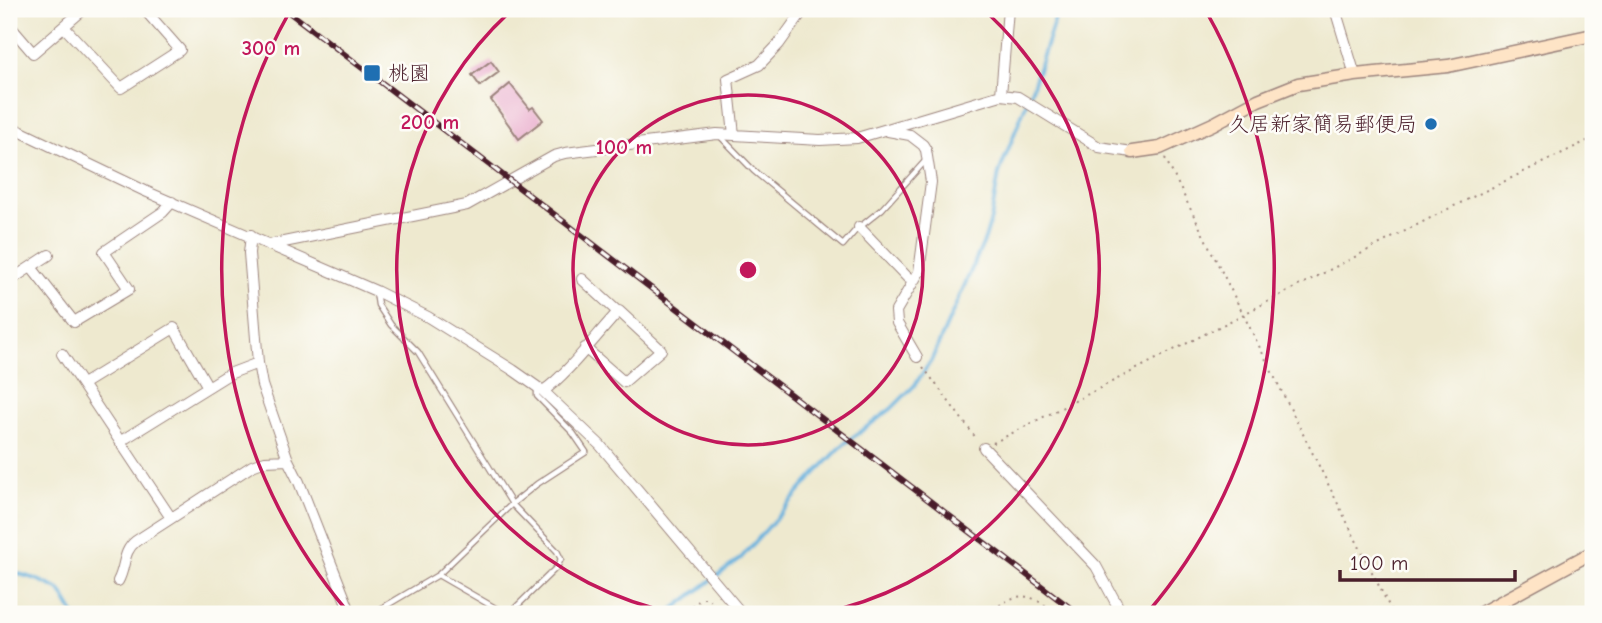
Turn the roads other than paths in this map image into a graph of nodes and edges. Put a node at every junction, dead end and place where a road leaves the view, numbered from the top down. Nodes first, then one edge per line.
1 (84, 9) edge
2 (144, 9) edge
3 (804, 9) edge
4 (1008, 9) edge
5 (1335, 9) edge
6 (72, 13) edge
7 (9, 25) edge
8 (64, 27) junction
9 (1593, 35) edge
10 (1355, 75) junction
11 (1001, 95) junction
12 (9, 126) edge
13 (887, 131) junction
14 (717, 134) junction
15 (734, 135) junction
16 (1132, 152) joint
17 (928, 158) junction
18 (172, 202) junction
19 (859, 228) junction
20 (251, 235) junction
21 (269, 245) junction
22 (49, 255) dead end
23 (31, 267) junction
24 (582, 279) dead end
25 (915, 279) junction
26 (9, 281) edge
27 (376, 291) junction
28 (618, 312) junction
29 (585, 348) junction
30 (62, 354) dead end
31 (917, 357) road end
32 (258, 363) junction
33 (83, 384) junction
34 (208, 387) junction
35 (540, 389) junction
36 (121, 441) junction
37 (984, 448) road end
38 (288, 460) junction
39 (512, 504) junction
40 (172, 518) junction
41 (1593, 552) edge
42 (438, 575) junction
43 (118, 581) dead end
44 (512, 613) edge
45 (351, 614) edge
46 (372, 614) edge
47 (742, 614) edge
48 (1122, 614) edge
49 (1479, 614) edge

1 - 6 street
2 - 8 street
3 - 15 street
4 - 11 street
5 - 10 street
6 - 8 street
7 - 8 street
9 - 10 street
10 - 16 street
11 - 13 street
11 - 16 street
12 - 18 street
13 - 15 street
13 - 17 street
14 - 15 street
14 - 19 lane
14 - 21 street
17 - 19 lane
17 - 25 street
18 - 20 street
18 - 23 street
19 - 25 street
20 - 21 street
20 - 32 street
21 - 27 street
22 - 23 street
23 - 26 street
24 - 28 street
25 - 31 street
27 - 35 street
27 - 39 lane
28 - 29 street
28 - 29 street
29 - 35 street
30 - 33 street
32 - 34 street
32 - 38 street
33 - 34 street
33 - 36 street
34 - 36 street
35 - 39 lane
35 - 47 street
36 - 40 street
37 - 48 street
38 - 40 street
38 - 45 street
39 - 42 lane
39 - 44 lane
40 - 43 street
41 - 49 street
42 - 44 lane
42 - 46 lane

